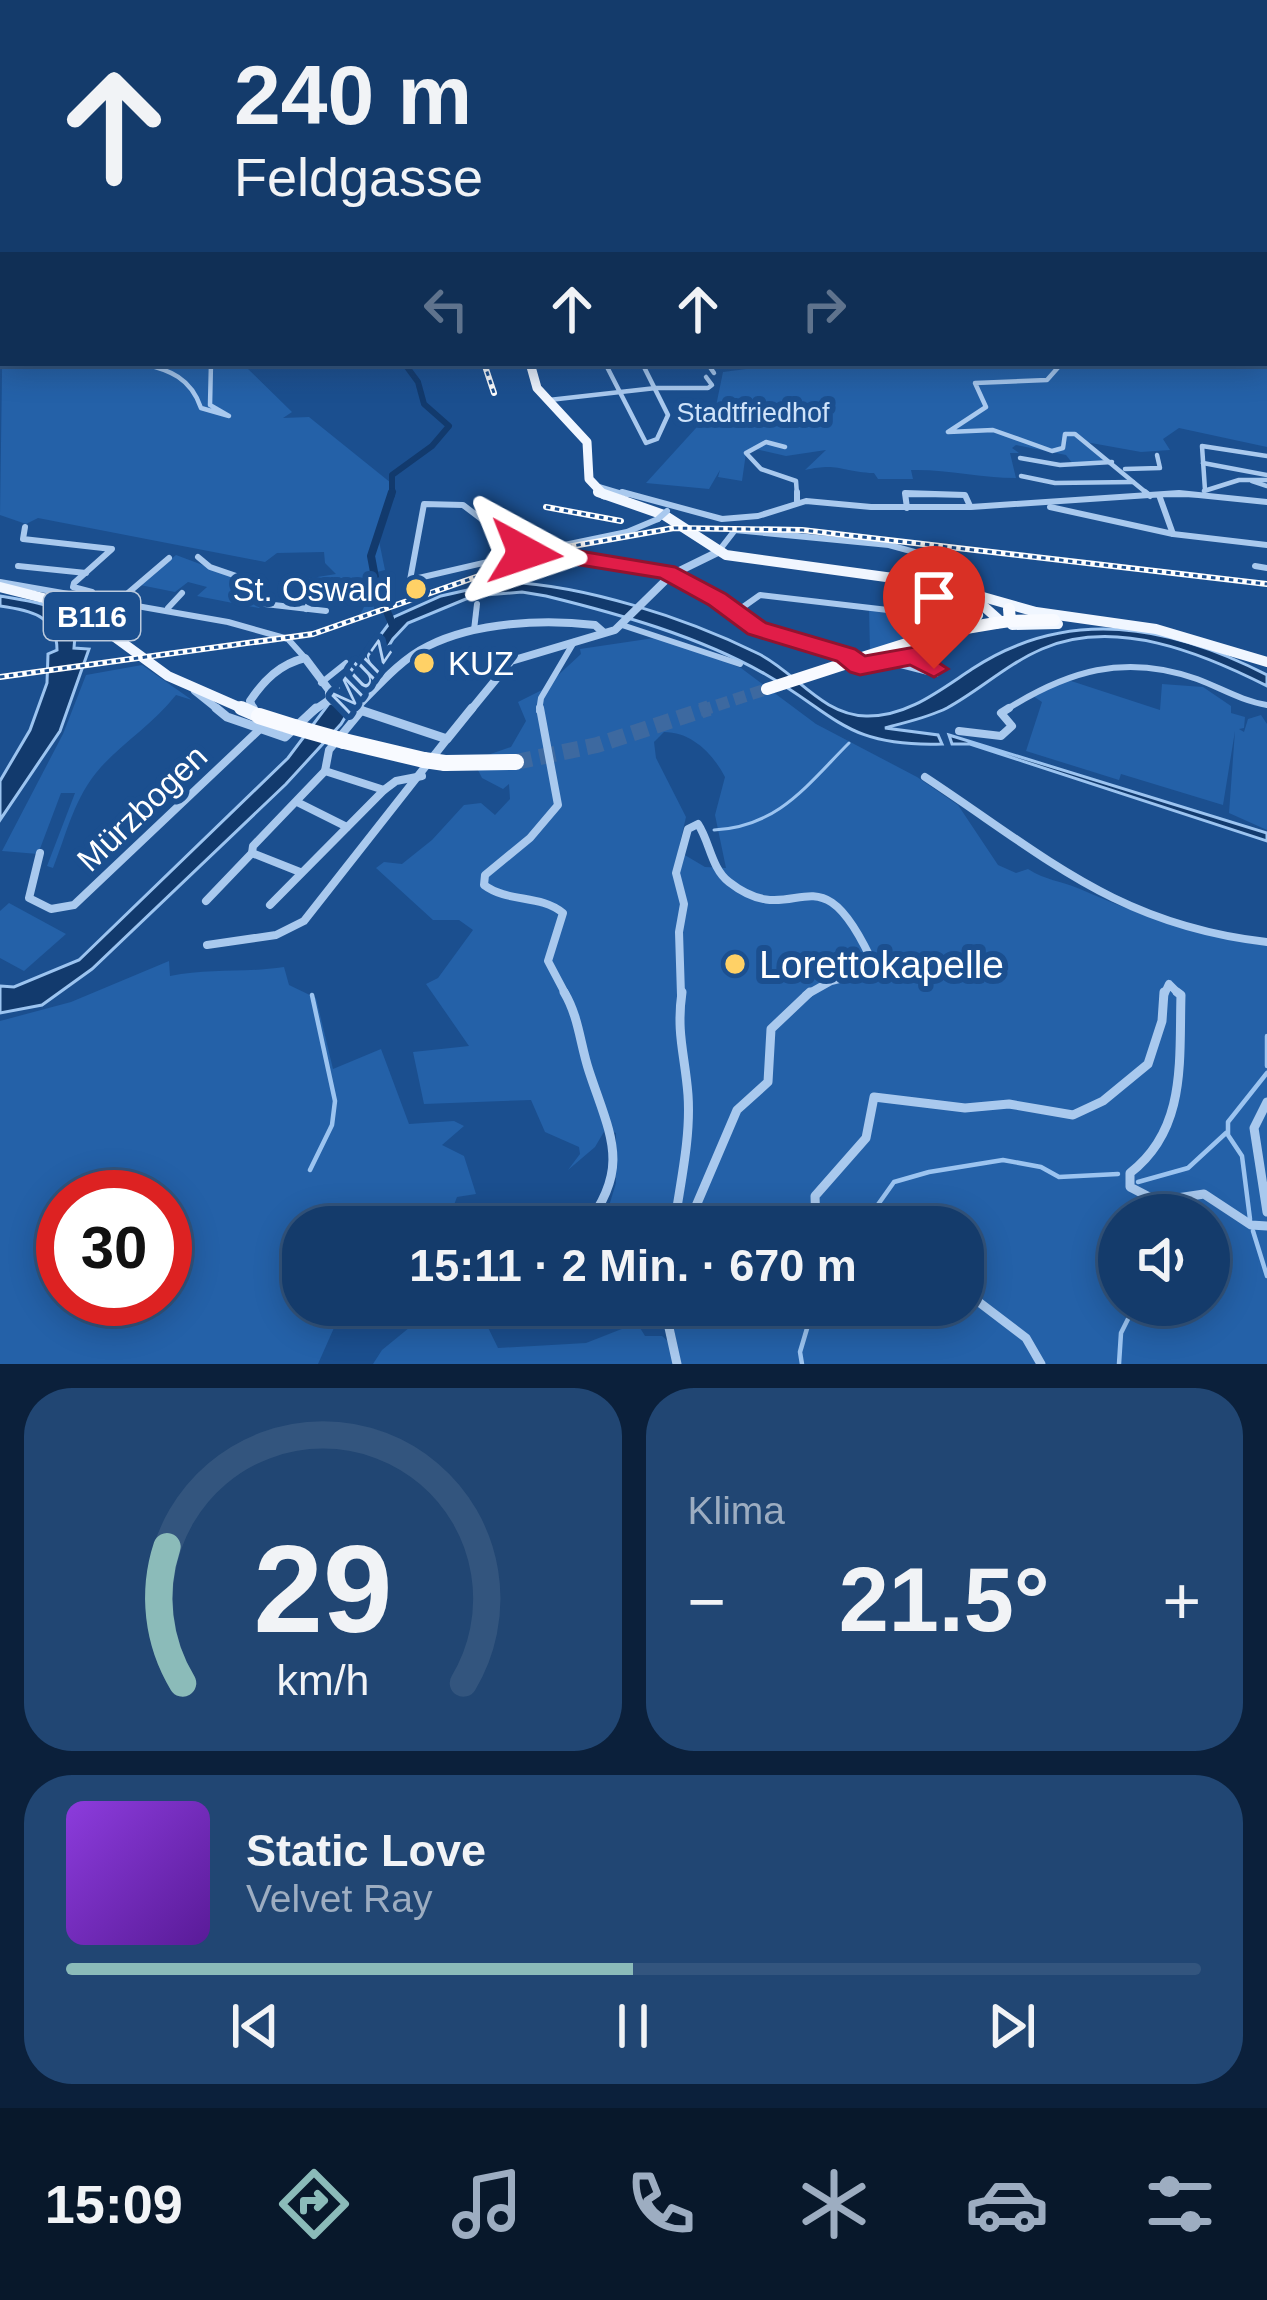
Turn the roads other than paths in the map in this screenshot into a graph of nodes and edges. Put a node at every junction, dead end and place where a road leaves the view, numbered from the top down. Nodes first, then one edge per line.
1 (154, 366) edge
2 (211, 366) edge
3 (531, 366) edge
4 (607, 366) edge
5 (644, 366) edge
6 (709, 366) edge
7 (1059, 366) edge
8 (714, 373) dead end
9 (706, 377) dead end
10 (656, 388) junction
11 (621, 391) junction
12 (548, 400) junction
13 (785, 448) dead end
14 (1157, 455) dead end
15 (1267, 456) edge
16 (1020, 458) dead end
17 (1114, 462) junction
18 (1203, 463) junction
19 (1122, 468) junction
20 (1021, 476) dead end
21 (1267, 480) edge
22 (1137, 483) junction
23 (594, 487) junction
24 (1204, 492) junction
25 (1154, 495) junction
26 (797, 501) junction
27 (1267, 502) edge
28 (1040, 505) junction
29 (971, 507) junction
30 (907, 508) junction
31 (669, 510) junction
32 (25, 526) dead end
33 (1173, 534) junction
34 (1267, 545) edge
35 (718, 552) junction
36 (525, 553) junction
37 (199, 557) dead end
38 (169, 558) dead end
39 (18, 566) dead end
40 (1255, 566) dead end
41 (1267, 568) edge
42 (86, 573) junction
43 (671, 575) junction
44 (248, 580) dead end
45 (914, 580) junction
46 (0, 584) edge
47 (958, 591) junction
48 (316, 592) dead end
49 (182, 593) dead end
50 (120, 600) junction
51 (266, 604) dead end
52 (477, 604) dead end
53 (167, 608) junction
54 (306, 609) junction
55 (326, 611) dead end
56 (736, 612) junction
57 (1005, 617) junction
58 (1054, 620) joint
59 (1088, 621) junction
60 (624, 623) junction
61 (972, 625) junction
62 (603, 633) junction
63 (473, 634) junction
64 (573, 640) junction
65 (911, 650) junction
66 (890, 652) junction
67 (305, 658) junction
68 (1267, 662) edge
69 (346, 663) dead end
70 (740, 664) dead end
71 (321, 683) junction
72 (767, 689) tunnel mouth
73 (257, 690) junction
74 (195, 691) junction
75 (213, 699) junction
76 (329, 700) junction
77 (1267, 705) edge
78 (359, 709) junction
79 (233, 712) junction
80 (260, 722) junction
81 (958, 730) dead end
82 (447, 740) junction
83 (516, 762) tunnel mouth
84 (423, 768) junction
85 (325, 771) junction
86 (926, 777) dead end
87 (384, 790) junction
88 (297, 802) junction
89 (348, 828) junction
90 (40, 853) dead end
91 (252, 853) junction
92 (300, 872) junction
93 (206, 901) dead end
94 (270, 905) dead end
95 (1267, 942) edge
96 (207, 945) dead end
97 (1267, 1102) edge
98 (602, 1206) edge
99 (676, 1206) edge
100 (697, 1206) edge
101 (815, 1206) edge
102 (1267, 1212) edge
103 (1267, 1226) edge
104 (984, 1306) edge
105 (668, 1326) edge
106 (677, 1364) edge
107 (1041, 1364) edge

1 - 2 street
3 - 12 main road
4 - 11 street
5 - 10 street
6 - 8 street
7 - 17 street
9 - 10 street
10 - 11 street
10 - 11 street
11 - 12 street
12 - 23 main road
13 - 26 street
14 - 19 street
15 - 18 street
16 - 17 street
17 - 19 street
18 - 21 street
18 - 24 street
19 - 22 street
20 - 22 street
21 - 24 street
22 - 25 street
23 - 31 street
23 - 35 main road
24 - 25 street
24 - 27 street
25 - 28 street
25 - 33 street
26 - 30 street
26 - 31 street
28 - 29 street
28 - 33 street
29 - 30 street
29 - 30 street
31 - 36 street, bridge
32 - 42 street
33 - 34 street
35 - 43 street
35 - 45 main road
35 - 47 street
36 - 36 street
36 - 43 street
37 - 44 street
38 - 50 street
39 - 42 street
40 - 41 street
42 - 50 street
43 - 56 street
43 - 60 street
45 - 47 main road
45 - 56 street
46 - 50 street
46 - 74 main road, B116
47 - 57 main road
47 - 61 highway
48 - 54 street
49 - 53 street
50 - 53 street
51 - 54 street
52 - 63 street
53 - 67 street
54 - 55 street
56 - 66 street
57 - 58 highway
57 - 59 main road
57 - 59 main road
57 - 61 highway
58 - 59 main road
59 - 68 main road
60 - 62 street
60 - 70 street
61 - 65 highway
62 - 63 street
62 - 64 street
63 - 78 street
64 - 82 street
64 - 98 street
65 - 66 highway
65 - 66 street
66 - 72 highway
67 - 71 street
67 - 73 street
69 - 71 street
71 - 76 street
73 - 75 street
73 - 80 street
74 - 75 main road, B116
74 - 79 street
75 - 79 main road, B116
76 - 78 street
76 - 80 street
77 - 81 street
78 - 82 street
78 - 85 street
79 - 80 main road, B116
80 - 84 highway, B116, bridge
80 - 90 street, Mürzbogen
82 - 84 street
83 - 84 highway, B116, bridge
84 - 87 street
84 - 96 street
85 - 87 street
85 - 88 street
86 - 95 street
87 - 89 street
88 - 89 street
88 - 91 street
89 - 92 street
91 - 92 street
91 - 93 street
92 - 94 street
97 - 102 street
99 - 100 street
101 - 103 street
104 - 107 street
105 - 106 street

